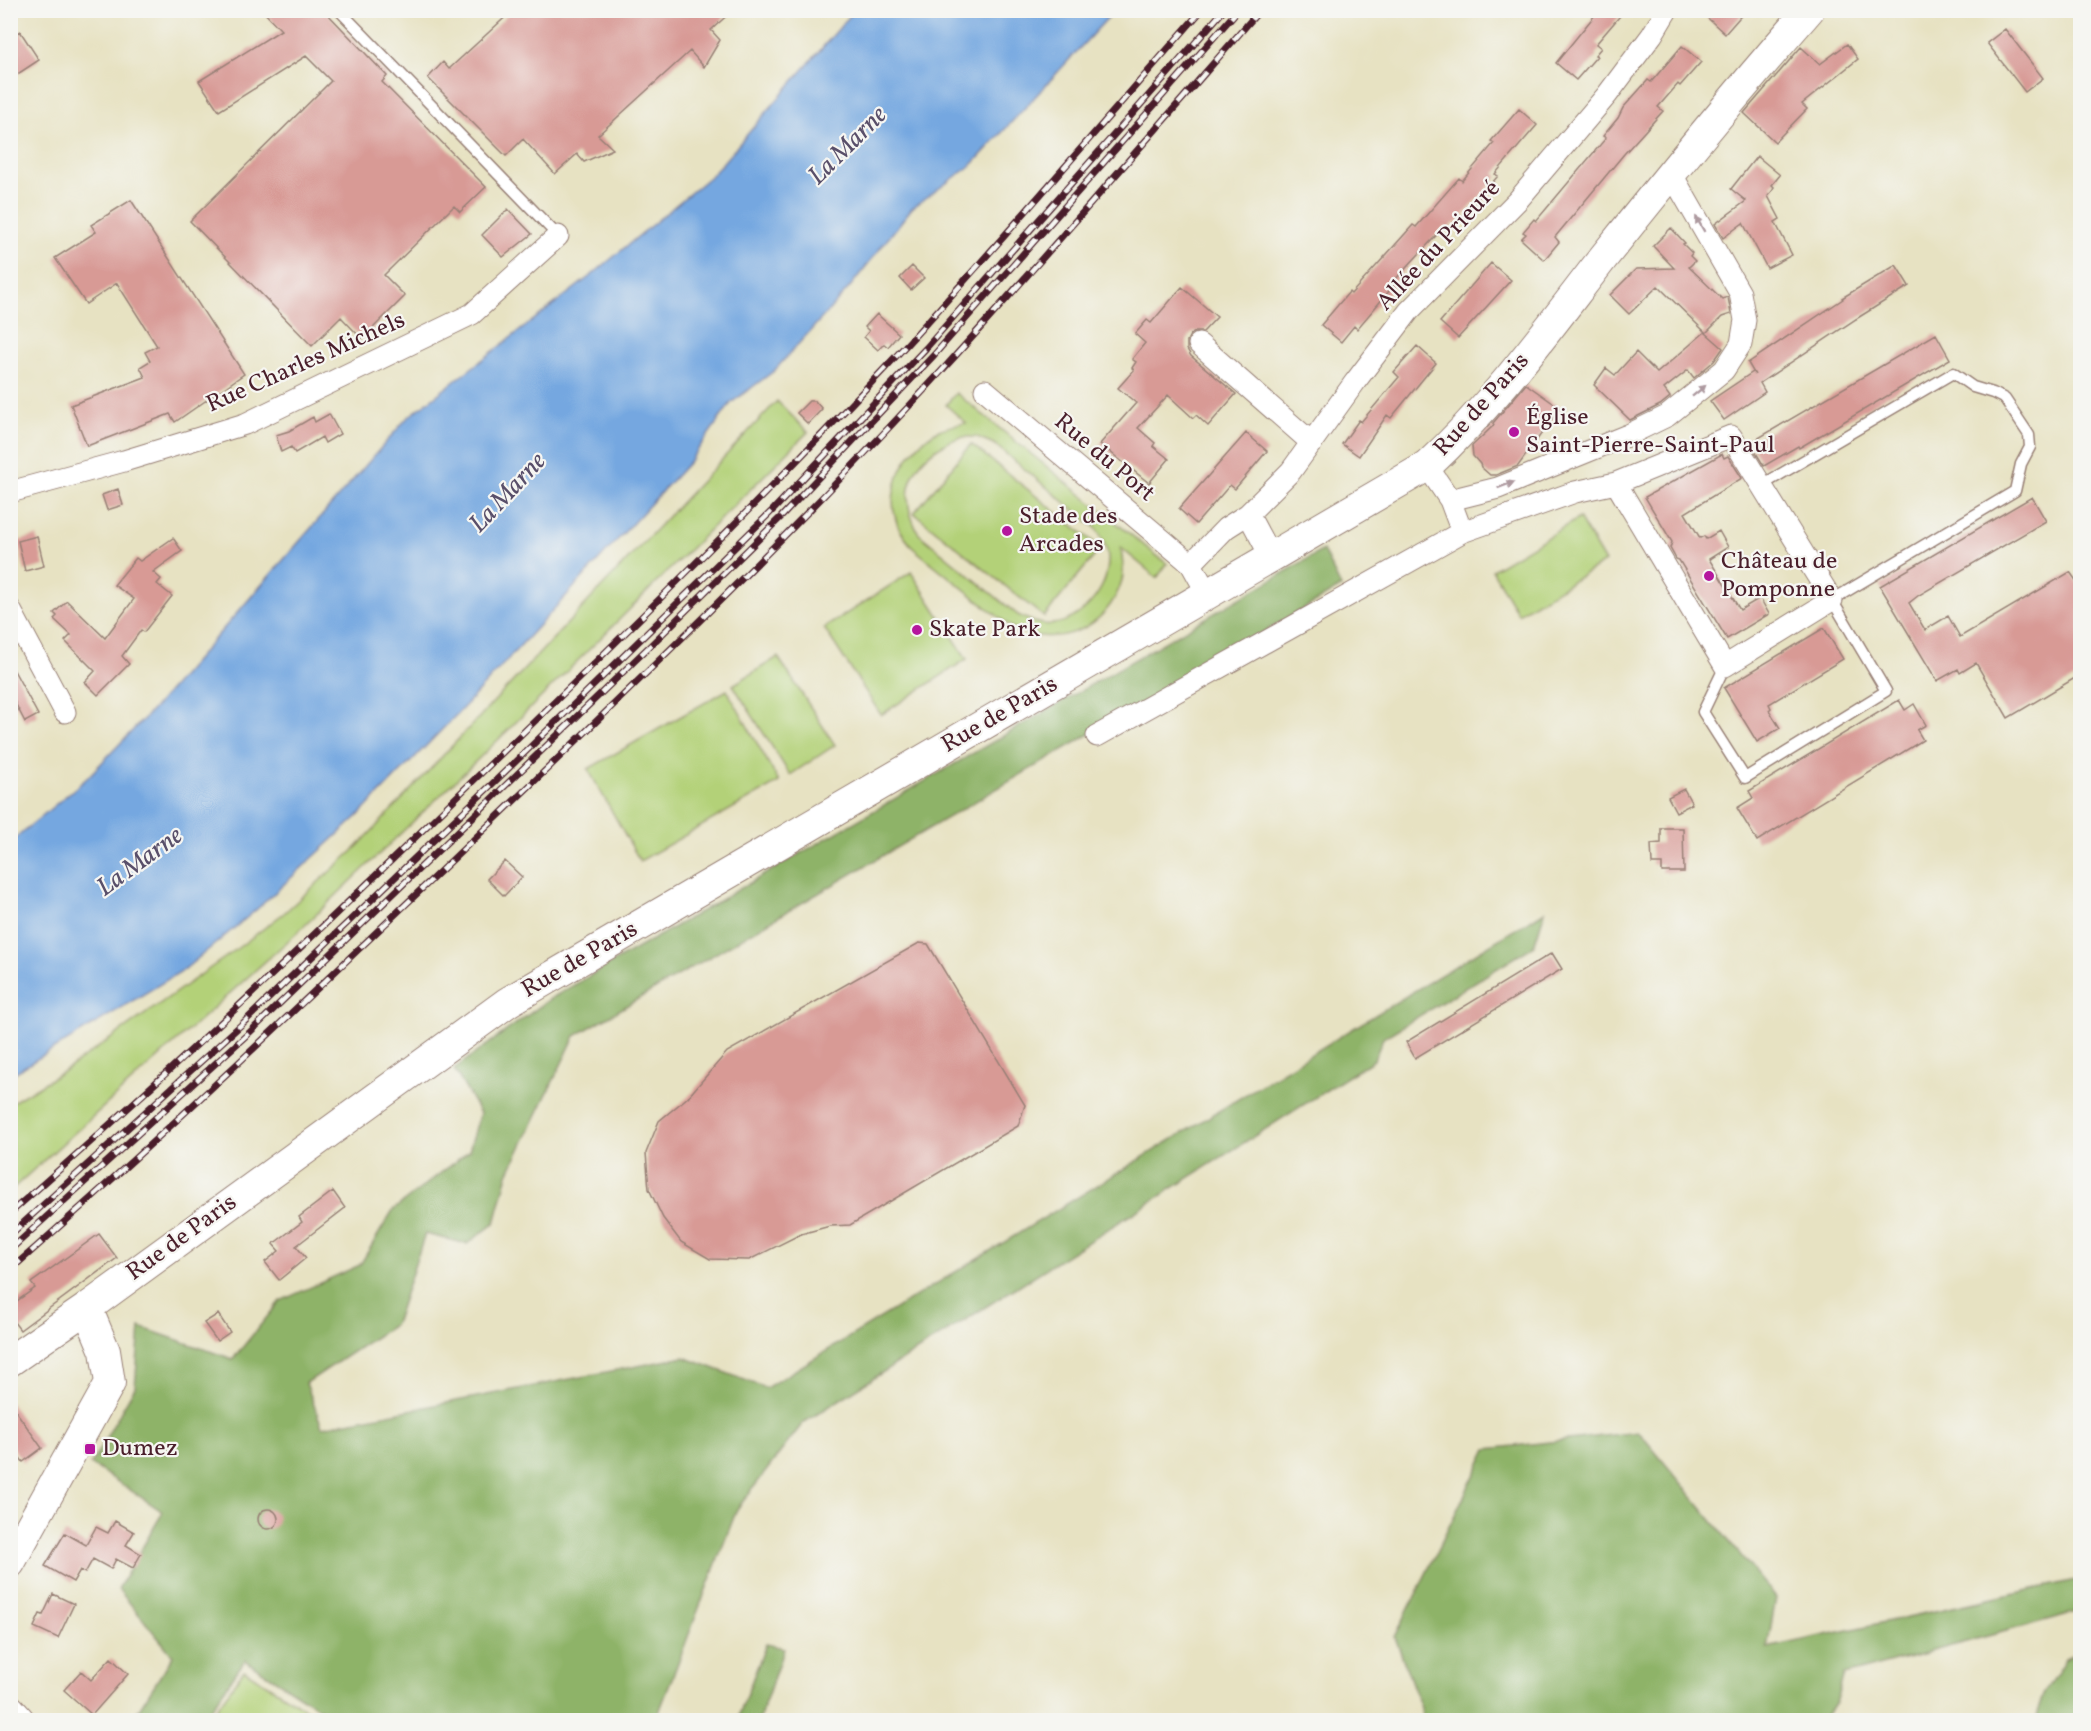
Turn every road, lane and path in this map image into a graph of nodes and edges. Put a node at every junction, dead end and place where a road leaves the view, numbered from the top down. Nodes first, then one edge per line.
1 (339, 10) edge
2 (1667, 10) edge
3 (1809, 10) edge
4 (1671, 173) junction
5 (558, 236) joint
6 (1199, 344) dead end
7 (985, 390) dead end
8 (1312, 443) junction
9 (1427, 466) junction
10 (1616, 483) junction
11 (1762, 485) junction
12 (10, 492) edge
13 (1450, 500) junction
14 (1248, 514) junction
15 (1462, 532) junction
16 (1271, 557) junction
17 (1191, 564) junction
18 (1207, 593) junction
19 (1832, 600) junction
20 (10, 609) edge
21 (1725, 666) junction
22 (65, 712) dead end
23 (1097, 736) dead end
24 (87, 1308) junction
25 (10, 1361) edge
26 (10, 1563) edge
27 (10, 1710) edge
28 (19, 1720) edge

1 - 5 lane
2 - 8 street, Allée du Prieuré
3 - 4 main road, Rue de Paris
4 - 9 main road, Rue de Paris
13 -> 4 street
5 - 12 street, Rue Charles Michels
6 - 8 street
7 - 17 street, Rue du Port
8 - 14 street, Allée du Prieuré
9 - 13 street
9 - 16 main road, Rue de Paris
10 - 11 street
10 - 15 street
10 - 21 street
11 - 19 street
11 - 19 lane
13 - 15 street
14 - 16 street
14 - 17 street, Allée du Prieuré
15 - 23 street
16 - 18 main road, Rue de Paris
17 - 18 street
18 - 24 main road, Rue de Paris
19 - 21 street
19 - 21 lane
20 - 22 street
24 - 25 main road, Rue de Paris
24 - 26 main road
27 - 28 main road

